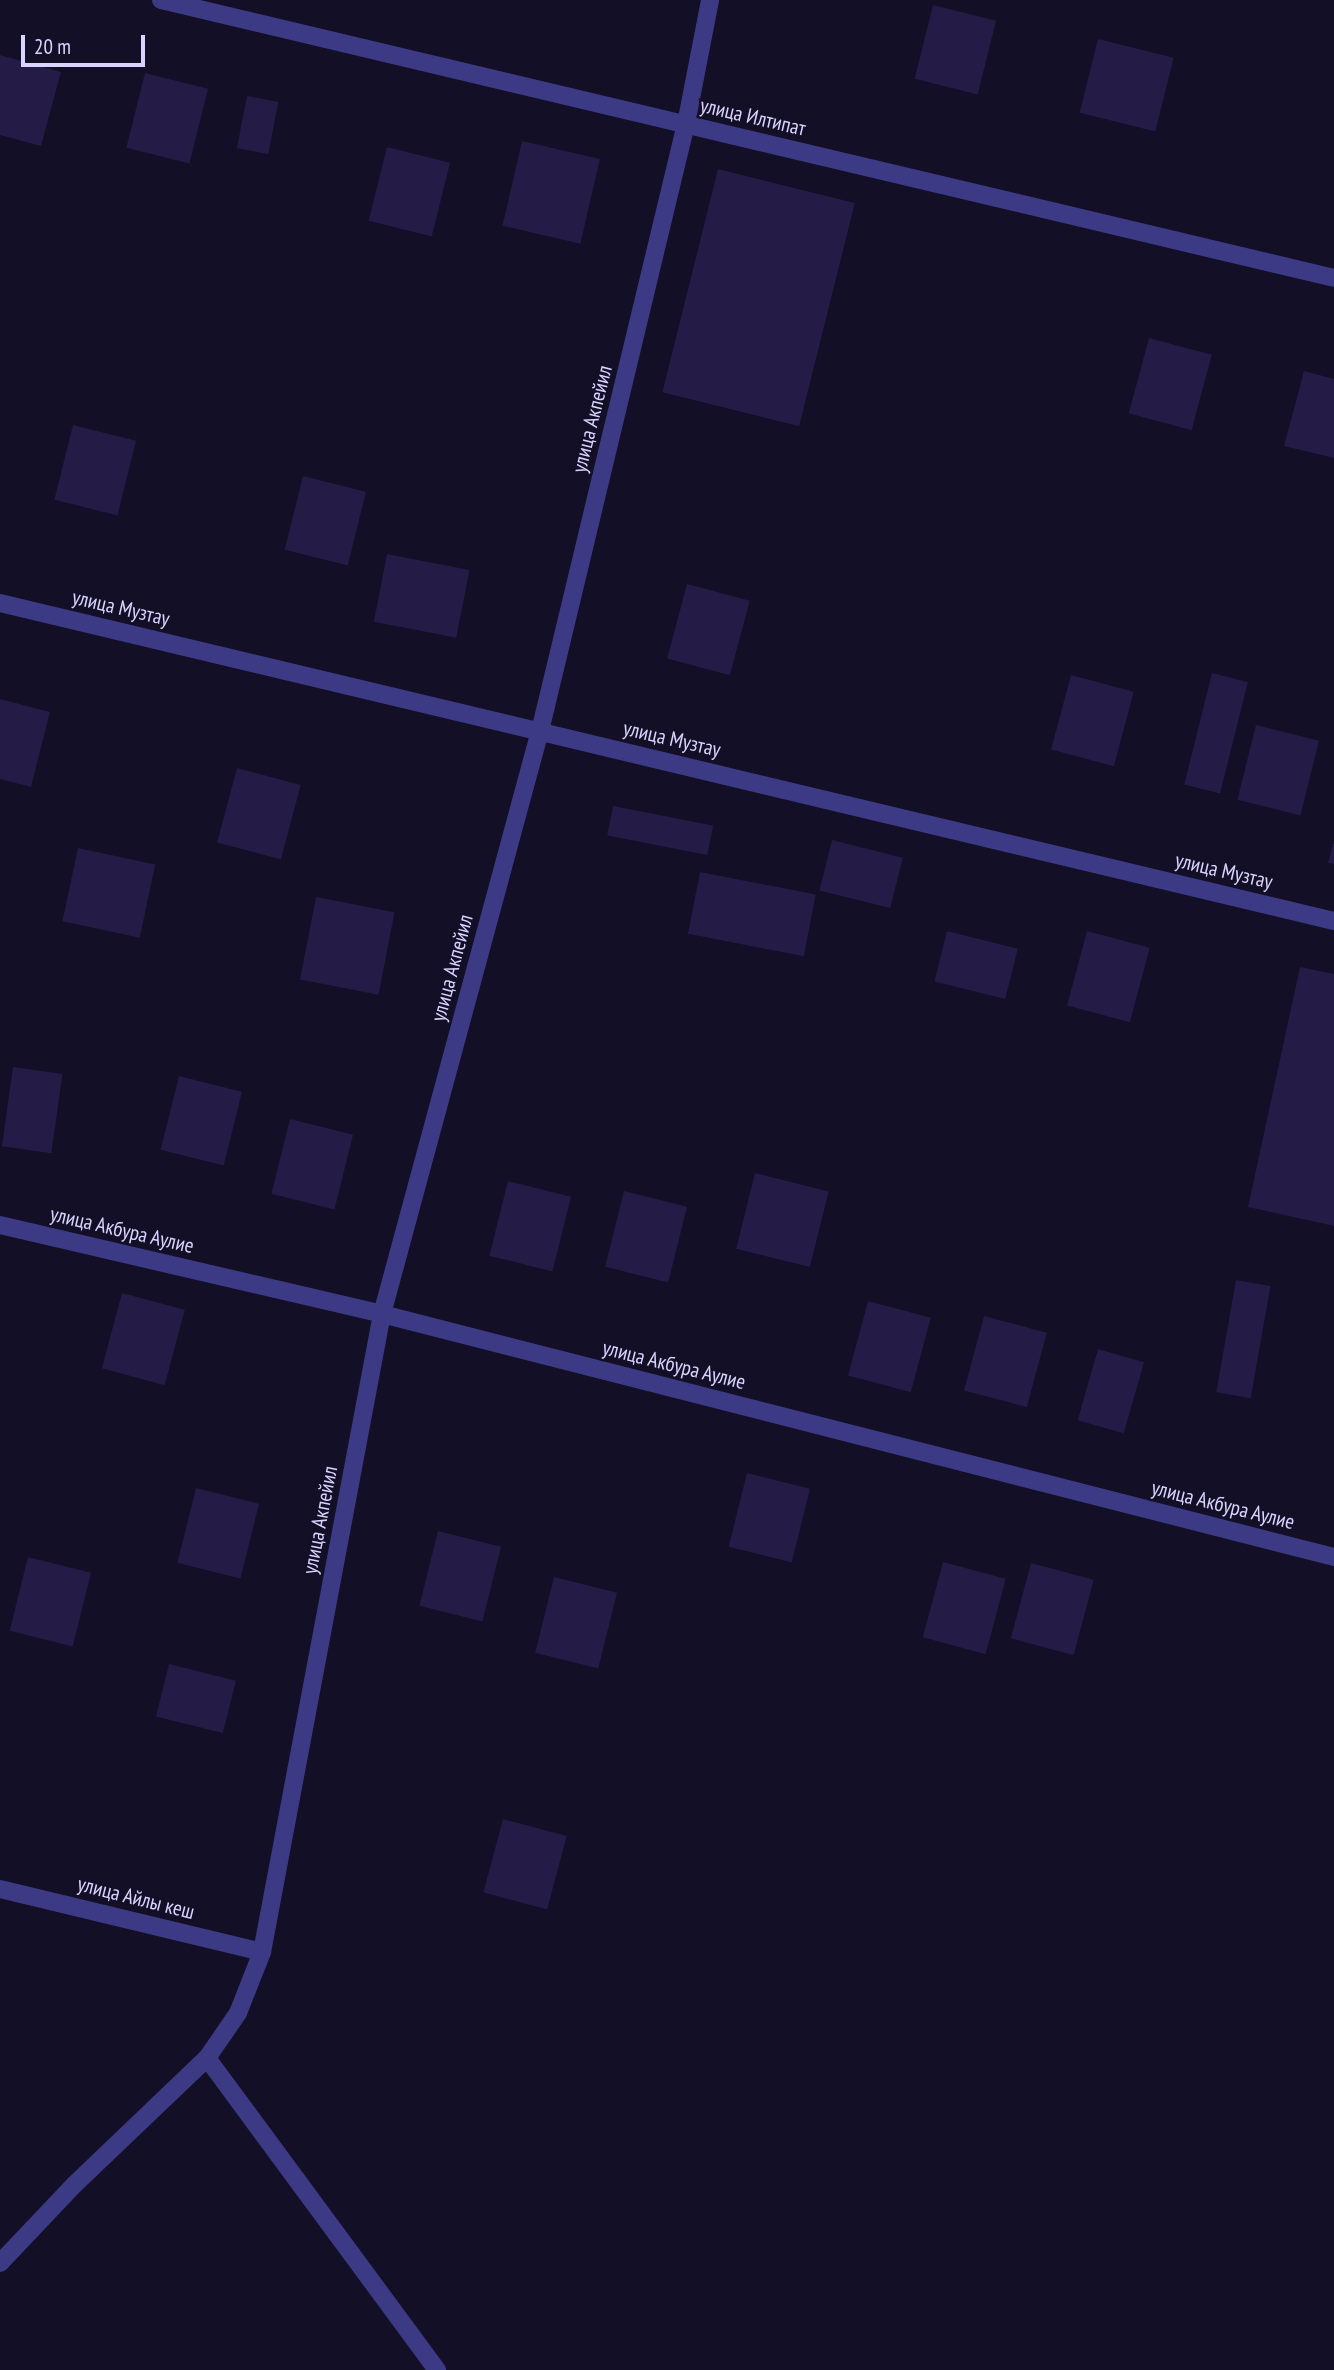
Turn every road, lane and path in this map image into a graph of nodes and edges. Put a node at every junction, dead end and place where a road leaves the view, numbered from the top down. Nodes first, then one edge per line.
1 (161, 0) edge
2 (710, 0) edge
3 (686, 124) junction
4 (1334, 278) edge
5 (0, 603) edge
6 (540, 731) junction
7 (1334, 921) edge
8 (0, 1225) edge
9 (382, 1314) junction
10 (1334, 1557) edge
11 (0, 1889) edge
12 (262, 1952) junction
13 (207, 2058) junction
14 (0, 2263) edge
15 (437, 2370) edge

1 - 3 street, улица Илтипат
2 - 3 street, улица Акпейил
3 - 4 street, улица Илтипат
3 - 6 street, улица Акпейил
5 - 6 street, улица Музтау
6 - 7 street, улица Музтау
6 - 9 street, улица Акпейил
8 - 9 street, улица Акбура Аулие
9 - 10 street, улица Акбура Аулие
9 - 12 street, улица Акпейил
11 - 12 street, улица Айлы кеш
12 - 13 street, улица Акпейил
13 - 14 street, улица Акпейил
13 - 15 street

